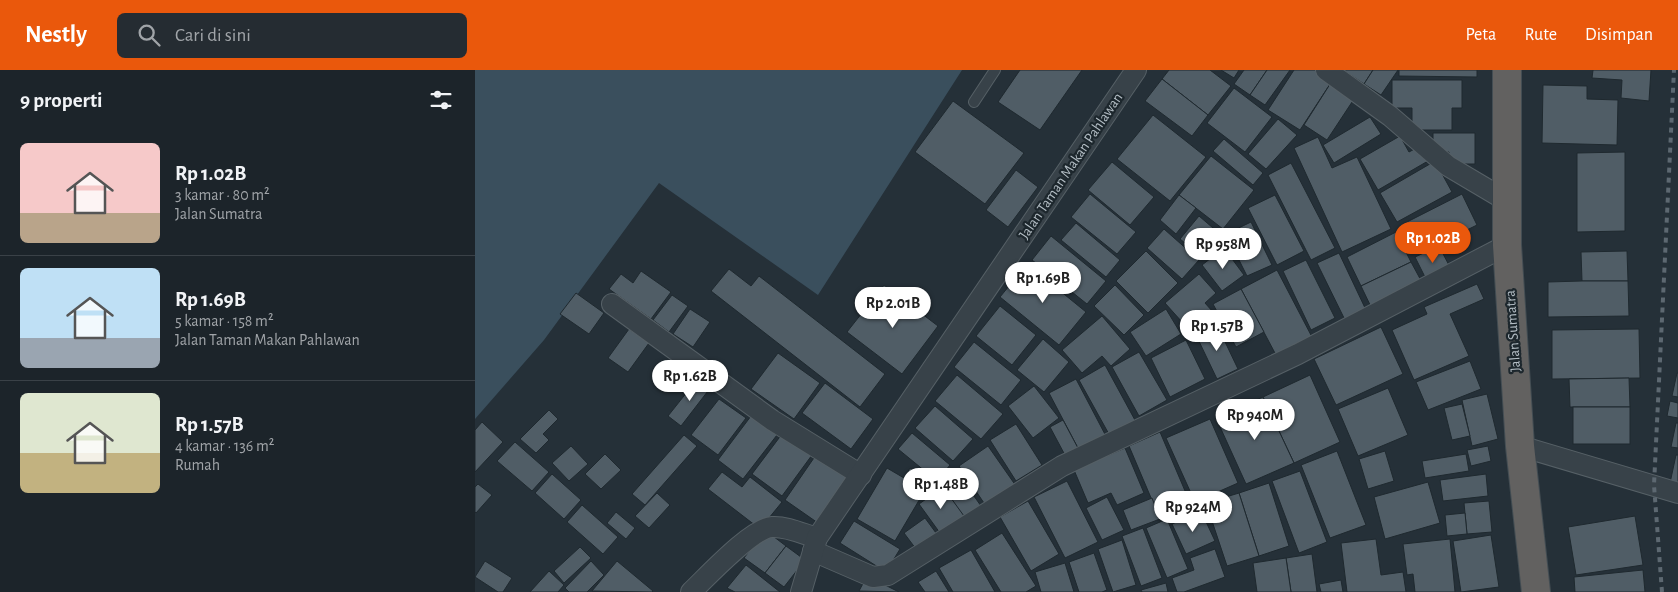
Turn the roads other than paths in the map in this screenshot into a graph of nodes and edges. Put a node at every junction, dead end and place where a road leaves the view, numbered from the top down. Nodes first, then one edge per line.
1 (995, 70) edge
2 (1136, 70) edge
3 (1326, 70) edge
4 (1507, 70) edge
5 (974, 102) dead end
6 (1507, 201) junction
7 (1507, 245) junction
8 (612, 304) dead end
9 (1520, 446) junction
10 (861, 475) junction
11 (1678, 493) edge
12 (815, 545) junction
13 (1531, 591) edge
14 (691, 592) edge
15 (801, 592) edge

1 - 5 lane
2 - 10 street, Jalan Taman Makan Pahlawan
3 - 6 street
4 - 6 highway, Jalan Sumatra
6 - 7 highway, Jalan Sumatra
7 - 9 highway, Jalan Sumatra
7 - 12 street
8 - 10 street
9 - 11 street
9 - 13 highway, Jalan Sumatra
10 - 12 street, Jalan Taman Makan Pahlawan
12 - 14 street
12 - 15 street, Jalan Taman Makan Pahlawan

